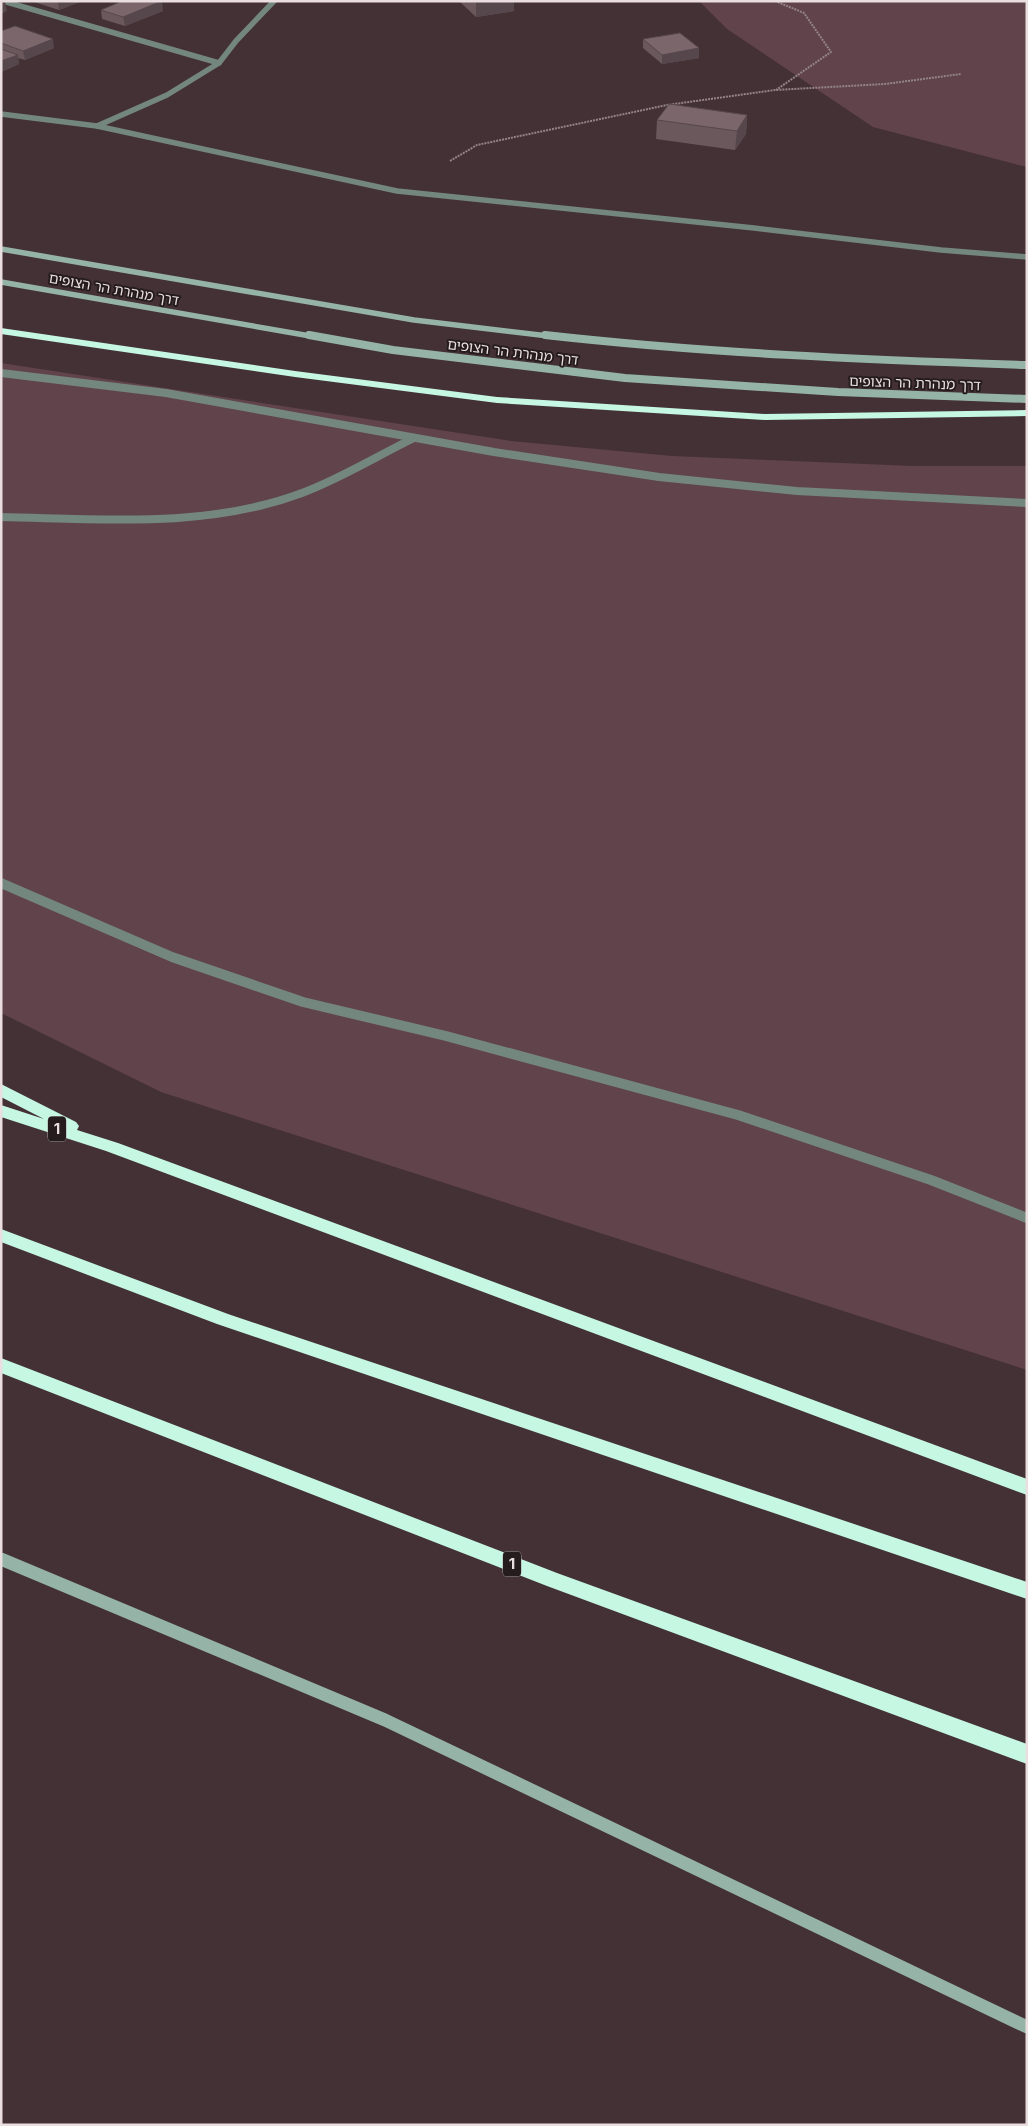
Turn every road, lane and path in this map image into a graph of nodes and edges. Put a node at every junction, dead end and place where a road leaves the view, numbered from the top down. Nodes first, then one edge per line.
1 (2, 1) edge
2 (274, 1) edge
3 (775, 1) edge
4 (219, 63) junction
5 (961, 74) dead end
6 (775, 90) junction
7 (1, 114) edge
8 (97, 126) junction
9 (397, 191) junction
10 (1, 249) edge
11 (1027, 257) edge
12 (1, 282) edge
13 (1, 331) edge
14 (1027, 366) edge
15 (1, 373) edge
16 (1027, 399) edge
17 (1027, 413) edge
18 (414, 438) junction
19 (1027, 503) edge
20 (1, 517) edge
21 (1, 884) edge
22 (1, 1090) edge
23 (1, 1111) edge
24 (112, 1147) junction
25 (1027, 1218) edge
26 (1, 1235) edge
27 (1, 1365) edge
28 (1027, 1487) edge
29 (1, 1559) edge
30 (1027, 1591) edge
31 (1027, 1754) edge
32 (1027, 2027) edge

1 - 4 street
2 - 4 street
3 - 6 path
4 - 8 street
5 - 6 path
6 - 9 path
7 - 8 street
8 - 9 street
9 - 11 street
10 - 14 main road, דרך מנהרת הר הצופים
12 - 16 main road, דרך מנהרת הר הצופים
13 - 17 highway
15 - 18 street
18 - 19 street
18 - 20 street
21 - 25 street
22 - 24 highway
23 - 24 highway, 1
24 - 28 highway, 1
26 - 30 highway
27 - 31 highway, 1
29 - 32 main road

